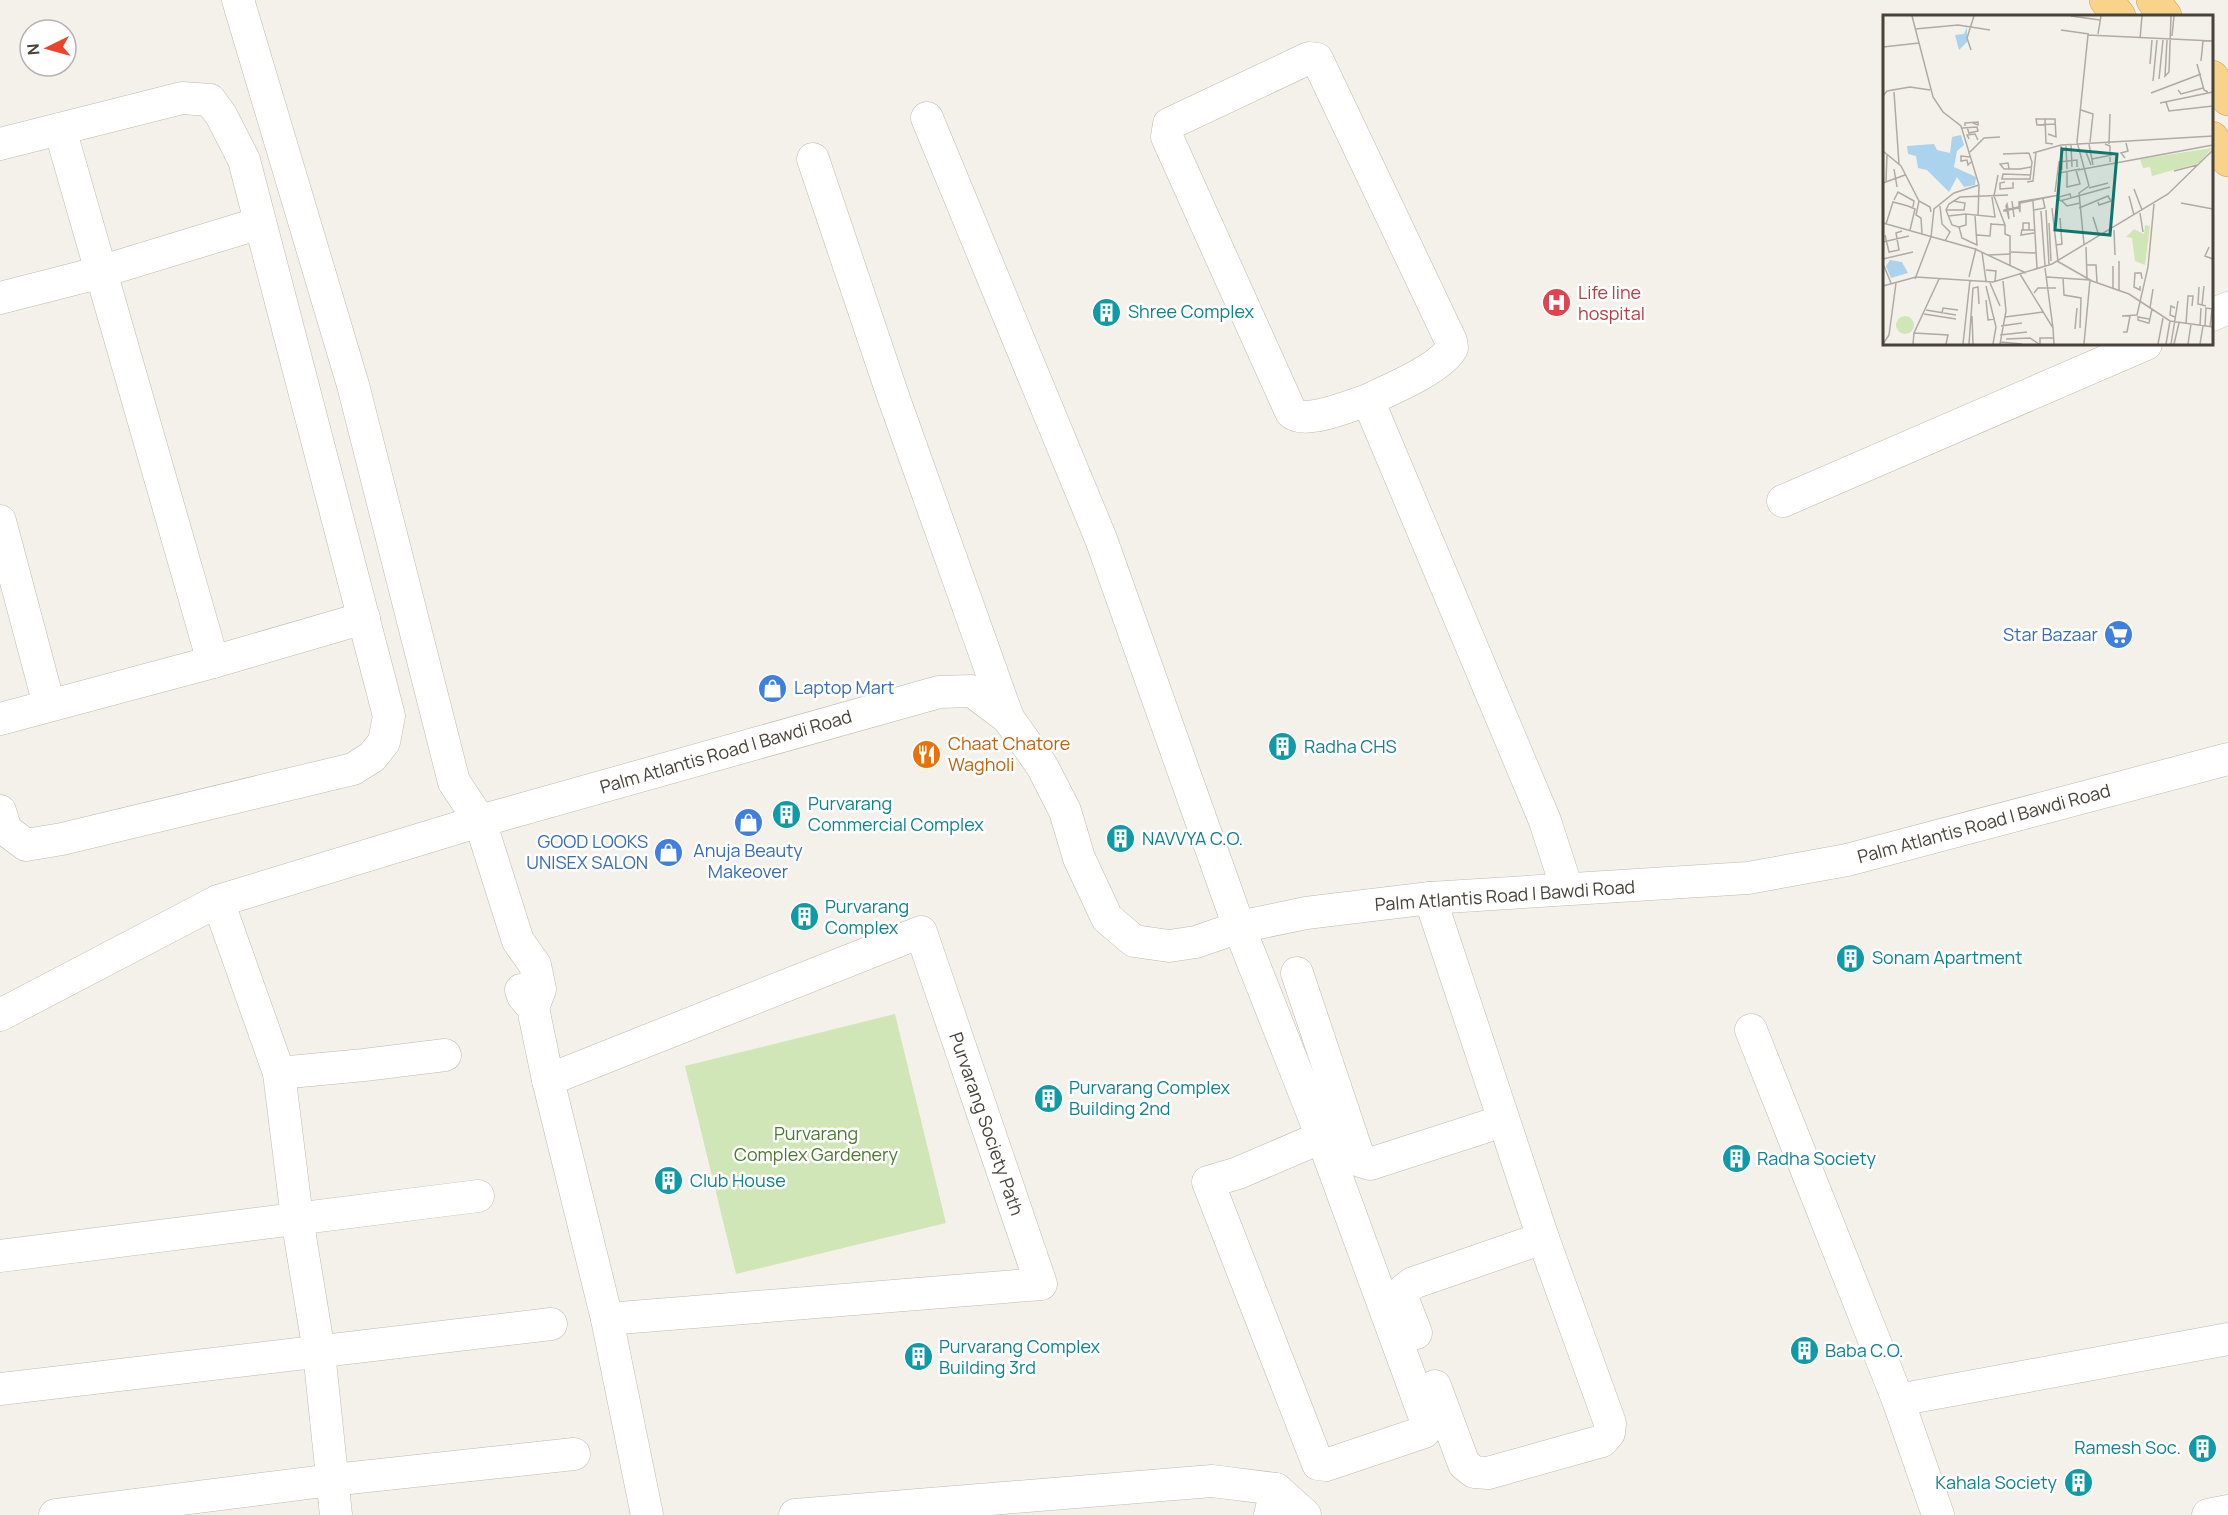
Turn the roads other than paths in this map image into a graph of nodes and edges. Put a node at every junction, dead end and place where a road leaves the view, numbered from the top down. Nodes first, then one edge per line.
1 (238, 0) edge
2 (2106, 0) edge
3 (2153, 0) edge
4 (2118, 15) edge
5 (2165, 15) edge
6 (2213, 80) edge
7 (2228, 99) edge
8 (927, 118) dead end
9 (60, 129) junction
10 (2213, 141) edge
11 (0, 144) edge
12 (813, 159) dead end
13 (2228, 160) edge
14 (260, 223) junction
15 (101, 272) junction
16 (0, 298) edge
17 (2228, 308) edge
18 (2213, 314) edge
19 (2144, 345) edge
20 (1368, 400) junction
21 (1783, 501) dead end
22 (0, 521) edge
23 (364, 618) junction
24 (213, 662) junction
25 (49, 705) junction
26 (0, 718) edge
27 (1008, 718) junction
28 (2228, 759) edge
29 (0, 811) edge
30 (480, 821) junction
31 (1567, 890) junction
32 (1430, 898) junction
33 (218, 901) junction
34 (1239, 927) junction
35 (1297, 973) dead end
36 (0, 1015) edge
37 (1751, 1030) dead end
38 (445, 1055) dead end
39 (279, 1072) junction
40 (548, 1080) junction
41 (1503, 1121) junction
42 (1322, 1137) junction
43 (478, 1196) dead end
44 (297, 1218) junction
45 (1543, 1238) junction
46 (0, 1256) edge
47 (607, 1319) junction
48 (551, 1324) dead end
49 (2228, 1339) edge
50 (319, 1352) junction
51 (0, 1389) edge
52 (1898, 1400) junction
53 (574, 1454) dead end
54 (332, 1480) junction
55 (1273, 1502) edge
56 (2228, 1511) edge
57 (55, 1515) edge
58 (336, 1515) edge
59 (647, 1515) edge
60 (795, 1515) edge
61 (1305, 1515) edge
62 (1938, 1515) edge
63 (2208, 1515) edge

1 - 30 street
2 - 4 highway
3 - 5 highway
6 - 7 highway
8 - 34 street
9 - 11 street
9 - 14 street
9 - 15 street
10 - 13 highway
12 - 27 street
14 - 15 street
14 - 23 street
15 - 16 street
15 - 24 street
17 - 18 street
19 - 21 street
20 - 20 street
20 - 31 street
22 - 25 street
23 - 24 street
23 - 29 street
24 - 25 street
25 - 26 street
27 - 30 street, Palm Atlantis Road | Bawdi Road
27 - 34 street, Palm Atlantis Road | Bawdi Road
28 - 31 street, Palm Atlantis Road | Bawdi Road
30 - 33 street, Palm Atlantis Road | Bawdi Road
30 - 40 street
31 - 32 street, Palm Atlantis Road | Bawdi Road
32 - 34 street, Palm Atlantis Road | Bawdi Road
32 - 41 street
33 - 36 street, Palm Atlantis Road | Bawdi Road
33 - 39 street
34 - 42 street
35 - 41 street
37 - 52 street
38 - 39 street
39 - 44 street
40 - 47 street
40 - 47 street, Purvarang Society Path
41 - 45 street
42 - 42 street
43 - 44 street
44 - 46 street
44 - 50 street
45 - 45 street
47 - 59 street
48 - 50 street
49 - 52 street
50 - 51 street
50 - 54 street
52 - 62 street
53 - 54 street
54 - 57 street
54 - 58 street
55 - 60 street
55 - 61 street
56 - 63 street

